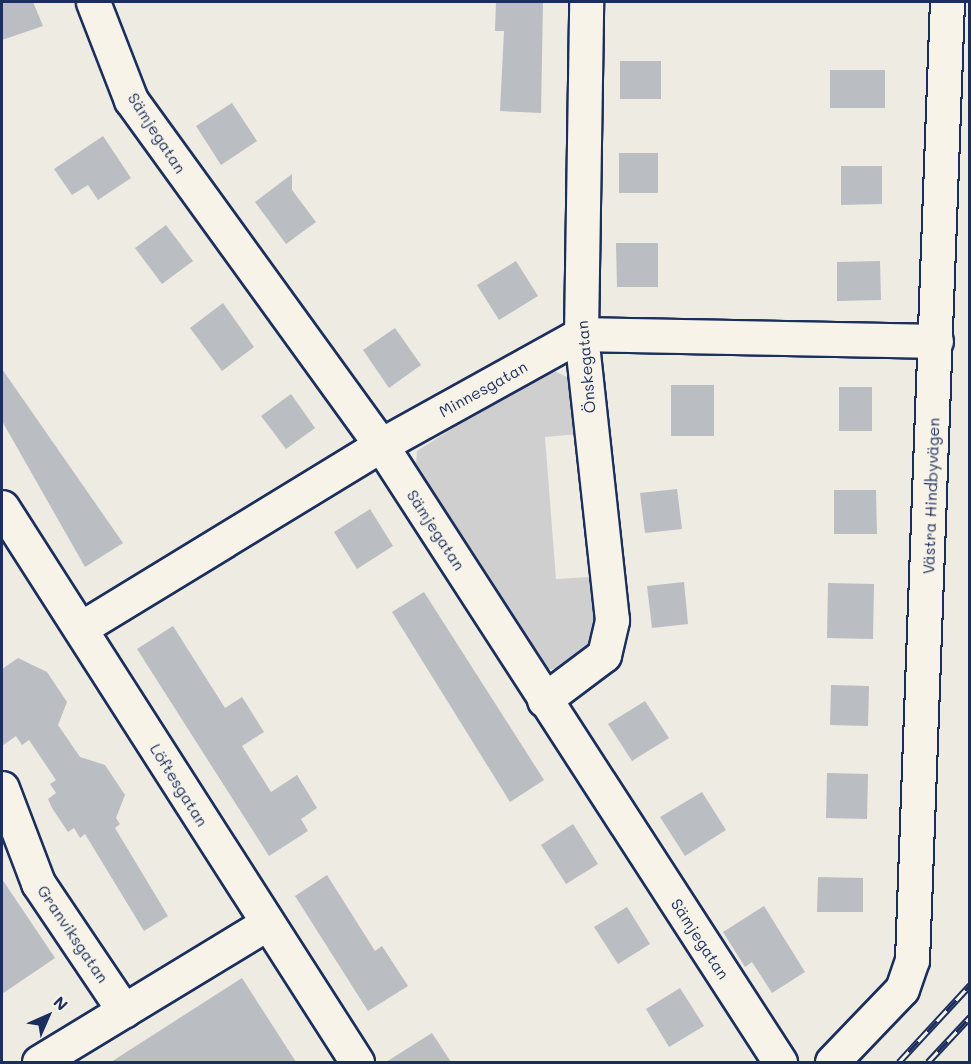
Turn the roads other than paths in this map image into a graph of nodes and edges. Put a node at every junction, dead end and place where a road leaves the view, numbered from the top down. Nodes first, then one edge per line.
1 (93, 2) edge
2 (586, 2) edge
3 (947, 2) edge
4 (581, 334) junction
5 (936, 341) junction
6 (381, 445) junction
7 (2, 507) edge
8 (81, 628) junction
9 (544, 700) junction
10 (2, 788) edge
11 (266, 924) junction
12 (124, 1011) junction
13 (39, 1062) edge
14 (357, 1062) edge
15 (780, 1062) edge
16 (832, 1062) edge

1 - 6 street, Sämjegatan
2 - 4 street, Önskegatan
3 - 5 street, Västra Hindbyvägen
4 - 5 street
4 - 6 street, Minnesgatan
4 - 9 street, Önskegatan
5 - 16 street, Västra Hindbyvägen
6 - 8 street, Minnesgatan
6 - 9 street, Sämjegatan
7 - 8 street, Löftesgatan
8 - 11 street, Löftesgatan
9 - 15 street, Sämjegatan
10 - 12 street, Granviksgatan
11 - 12 street
11 - 14 street, Löftesgatan
12 - 13 street

